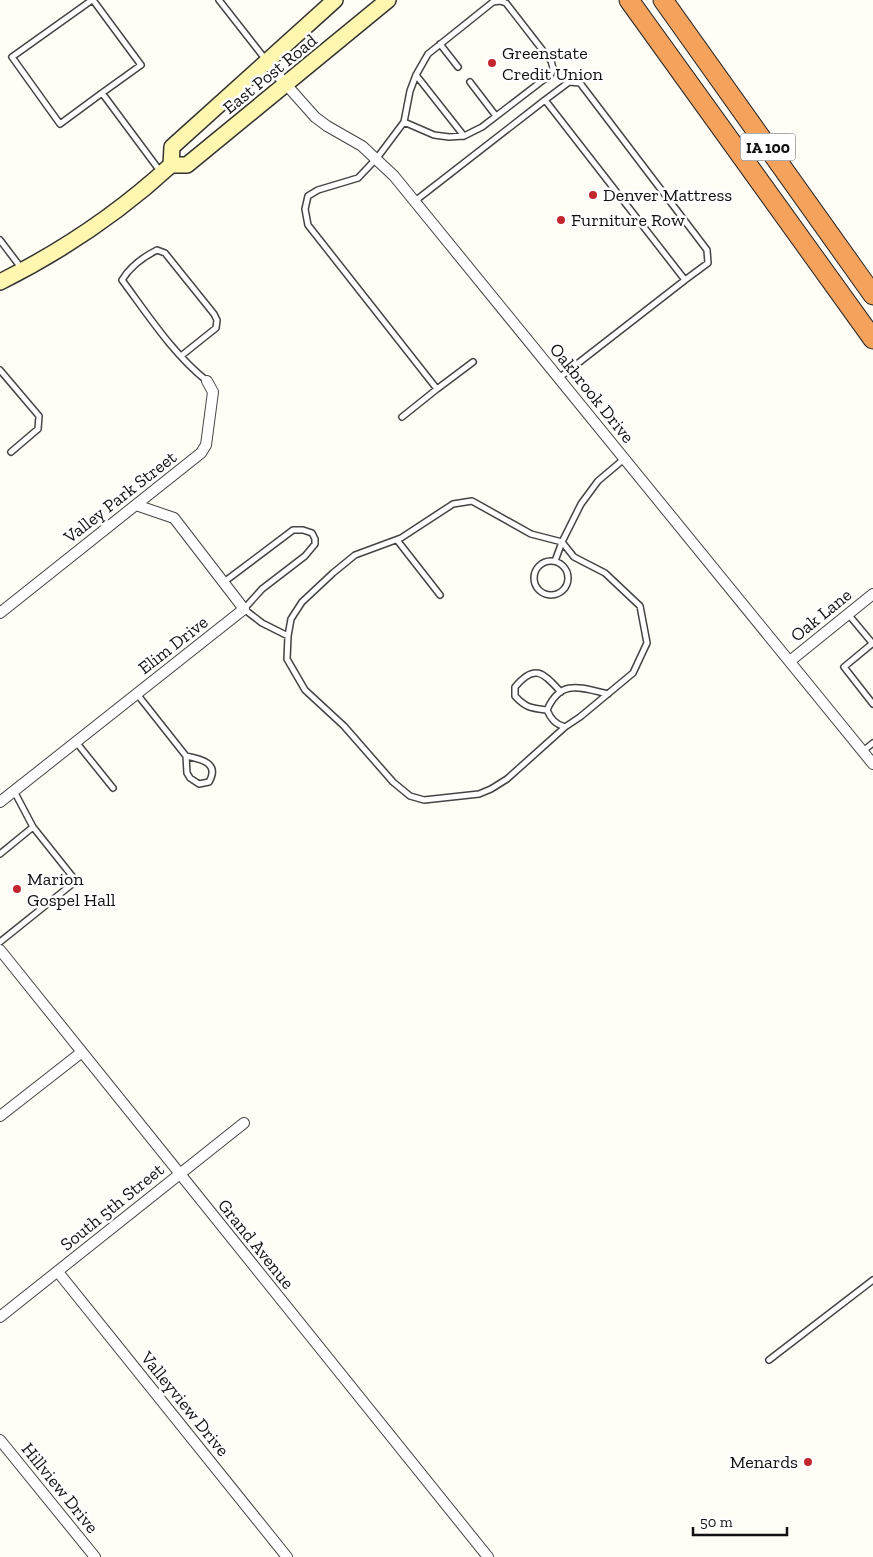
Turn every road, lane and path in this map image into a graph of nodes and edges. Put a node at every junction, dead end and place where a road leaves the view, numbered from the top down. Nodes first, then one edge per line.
1 (93, 0) edge
2 (218, 0) edge
3 (335, 0) edge
4 (388, 0) edge
5 (629, 0) edge
6 (663, 0) edge
7 (440, 44) junction
8 (268, 63) junction
9 (458, 67) dead end
10 (416, 75) junction
11 (470, 82) dead end
12 (286, 85) junction
13 (102, 94) junction
14 (545, 100) junction
15 (496, 116) junction
16 (404, 122) junction
17 (464, 136) junction
18 (377, 158) junction
19 (166, 169) junction
20 (414, 202) junction
21 (0, 240) edge
22 (23, 269) junction
23 (685, 280) junction
24 (0, 282) edge
25 (873, 295) edge
26 (873, 339) edge
27 (180, 356) junction
28 (473, 362) dead end
29 (0, 370) edge
30 (559, 378) junction
31 (207, 381) joint
32 (437, 389) junction
33 (402, 417) dead end
34 (11, 452) dead end
35 (624, 458) junction
36 (136, 505) junction
37 (396, 540) junction
38 (562, 542) junction
39 (555, 561) junction
40 (224, 582) junction
41 (873, 594) edge
42 (440, 595) dead end
43 (244, 609) junction
44 (0, 613) edge
45 (848, 614) junction
46 (288, 636) junction
47 (873, 643) edge
48 (790, 661) junction
49 (562, 692) junction
50 (137, 694) junction
51 (608, 694) junction
52 (873, 704) edge
53 (547, 710) junction
54 (565, 727) junction
55 (76, 742) junction
56 (873, 743) edge
57 (863, 751) junction
58 (186, 756) junction
59 (873, 764) edge
60 (113, 788) dead end
61 (14, 791) junction
62 (0, 802) edge
63 (33, 827) junction
64 (0, 854) edge
65 (0, 942) edge
66 (0, 950) edge
67 (82, 1052) junction
68 (0, 1116) edge
69 (244, 1123) dead end
70 (179, 1174) junction
71 (58, 1272) junction
72 (871, 1282) edge
73 (873, 1288) edge
74 (0, 1317) edge
75 (768, 1360) dead end
76 (0, 1440) edge
77 (95, 1557) edge
78 (287, 1557) edge
79 (488, 1557) edge

1 - 13 lane
1 - 13 lane
2 - 8 lane
3 - 8 main road, East Post Road
4 - 12 main road, East Post Road
5 - 26 highway, IA 100
6 - 25 highway, IA 100
7 - 9 lane
7 - 10 lane
7 - 15 lane
8 - 12 street, Oakbrook Drive
8 - 19 main road, East Post Road
10 - 16 lane
10 - 17 lane
11 - 15 lane
12 - 18 street, Oakbrook Drive
12 - 19 main road, East Post Road
13 - 19 lane
14 - 20 lane
14 - 23 lane
14 - 23 lane
15 - 17 lane
16 - 17 lane
16 - 18 lane
18 - 20 street, Oakbrook Drive
18 - 32 lane
19 - 22 main road, East Post Road
20 - 30 street, Oakbrook Drive
21 - 22 lane
22 - 24 main road, East Post Road
23 - 30 lane
27 - 27 lane
27 - 31 lane
28 - 32 lane
29 - 34 lane
30 - 35 street, Oakbrook Drive
31 - 36 street, Valley Park Street
32 - 33 lane
35 - 38 lane
35 - 48 street, Oakbrook Drive
36 - 40 street
36 - 44 street, Valley Park Street
37 - 38 lane
37 - 42 lane
37 - 46 lane
38 - 39 lane
38 - 51 lane
39 - 39 lane
40 - 43 street
40 - 43 lane
41 - 45 street, Oak Lane
43 - 46 lane
43 - 50 street, Elim Drive
45 - 47 lane
45 - 48 street, Oak Lane
46 - 54 lane
47 - 52 lane
48 - 57 street, Oakbrook Drive
49 - 51 lane
49 - 53 lane
49 - 53 lane
50 - 55 street, Elim Drive
50 - 58 lane
51 - 54 lane
53 - 54 lane
55 - 60 lane
55 - 61 street, Elim Drive
56 - 57 lane
57 - 59 street, Oakbrook Drive
58 - 58 lane
61 - 62 street, Elim Drive
61 - 63 lane
63 - 64 lane
63 - 65 lane
66 - 67 street, Grand Avenue
67 - 68 street
67 - 70 street, Grand Avenue
69 - 70 street, South 5th Street
70 - 71 street, South 5th Street
70 - 79 street, Grand Avenue
71 - 74 street, South 5th Street
71 - 78 street, Valleyview Drive
72 - 73 lane
72 - 75 lane
76 - 77 street, Hillview Drive

